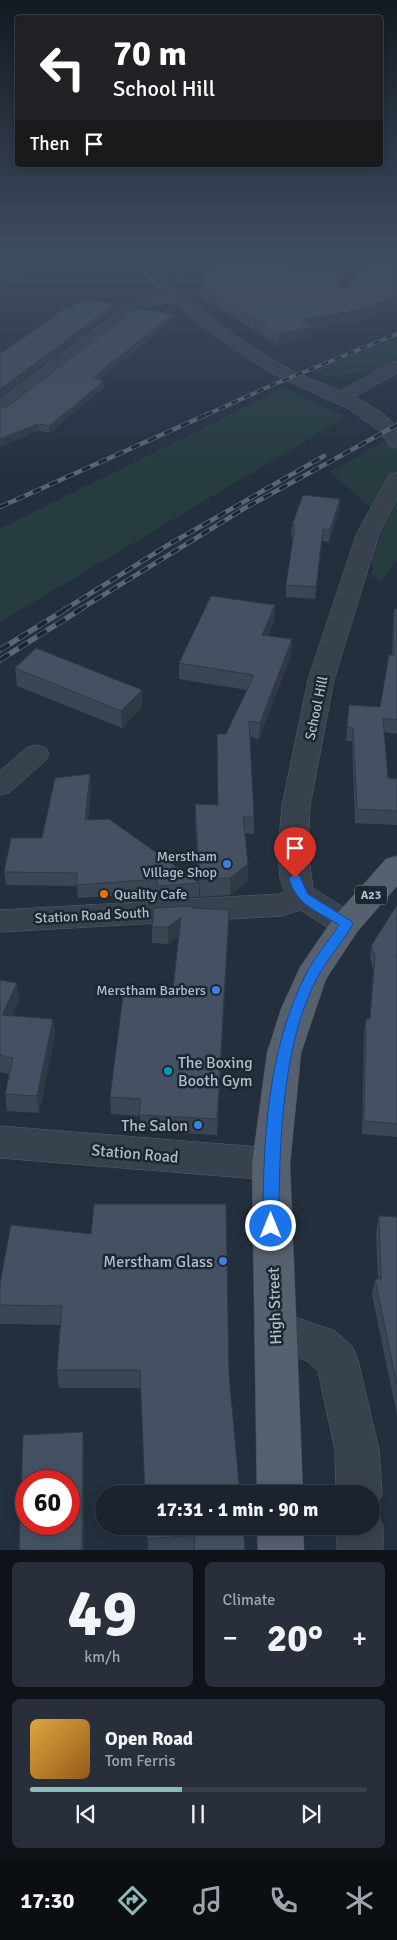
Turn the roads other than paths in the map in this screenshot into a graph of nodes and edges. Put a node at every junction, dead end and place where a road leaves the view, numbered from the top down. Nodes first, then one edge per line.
1 (102, 331) edge
2 (219, 331) edge
3 (397, 366) edge
4 (341, 398) junction
5 (0, 408) edge
6 (397, 442) edge
7 (397, 479) edge
8 (36, 754) dead end
9 (0, 786) edge
10 (397, 866) edge
11 (303, 897) junction
12 (0, 921) edge
13 (346, 924) junction
14 (0, 1142) edge
15 (271, 1164) junction
16 (276, 1330) junction
17 (280, 1485) edge
18 (359, 1485) edge
19 (280, 1535) edge
20 (360, 1535) edge
21 (281, 1550) edge
22 (360, 1550) edge

1 - 5 street
2 - 4 street
3 - 4 street
4 - 6 street
7 - 11 street, School Hill
8 - 9 street
10 - 13 main road, A23
11 - 12 street, Station Road South
11 - 13 street
13 - 15 main road, High Street / A23
14 - 15 street, Station Road
15 - 16 main road, High Street / A23
16 - 17 main road, High Street / A23
16 - 18 street
19 - 21 main road
20 - 22 street

